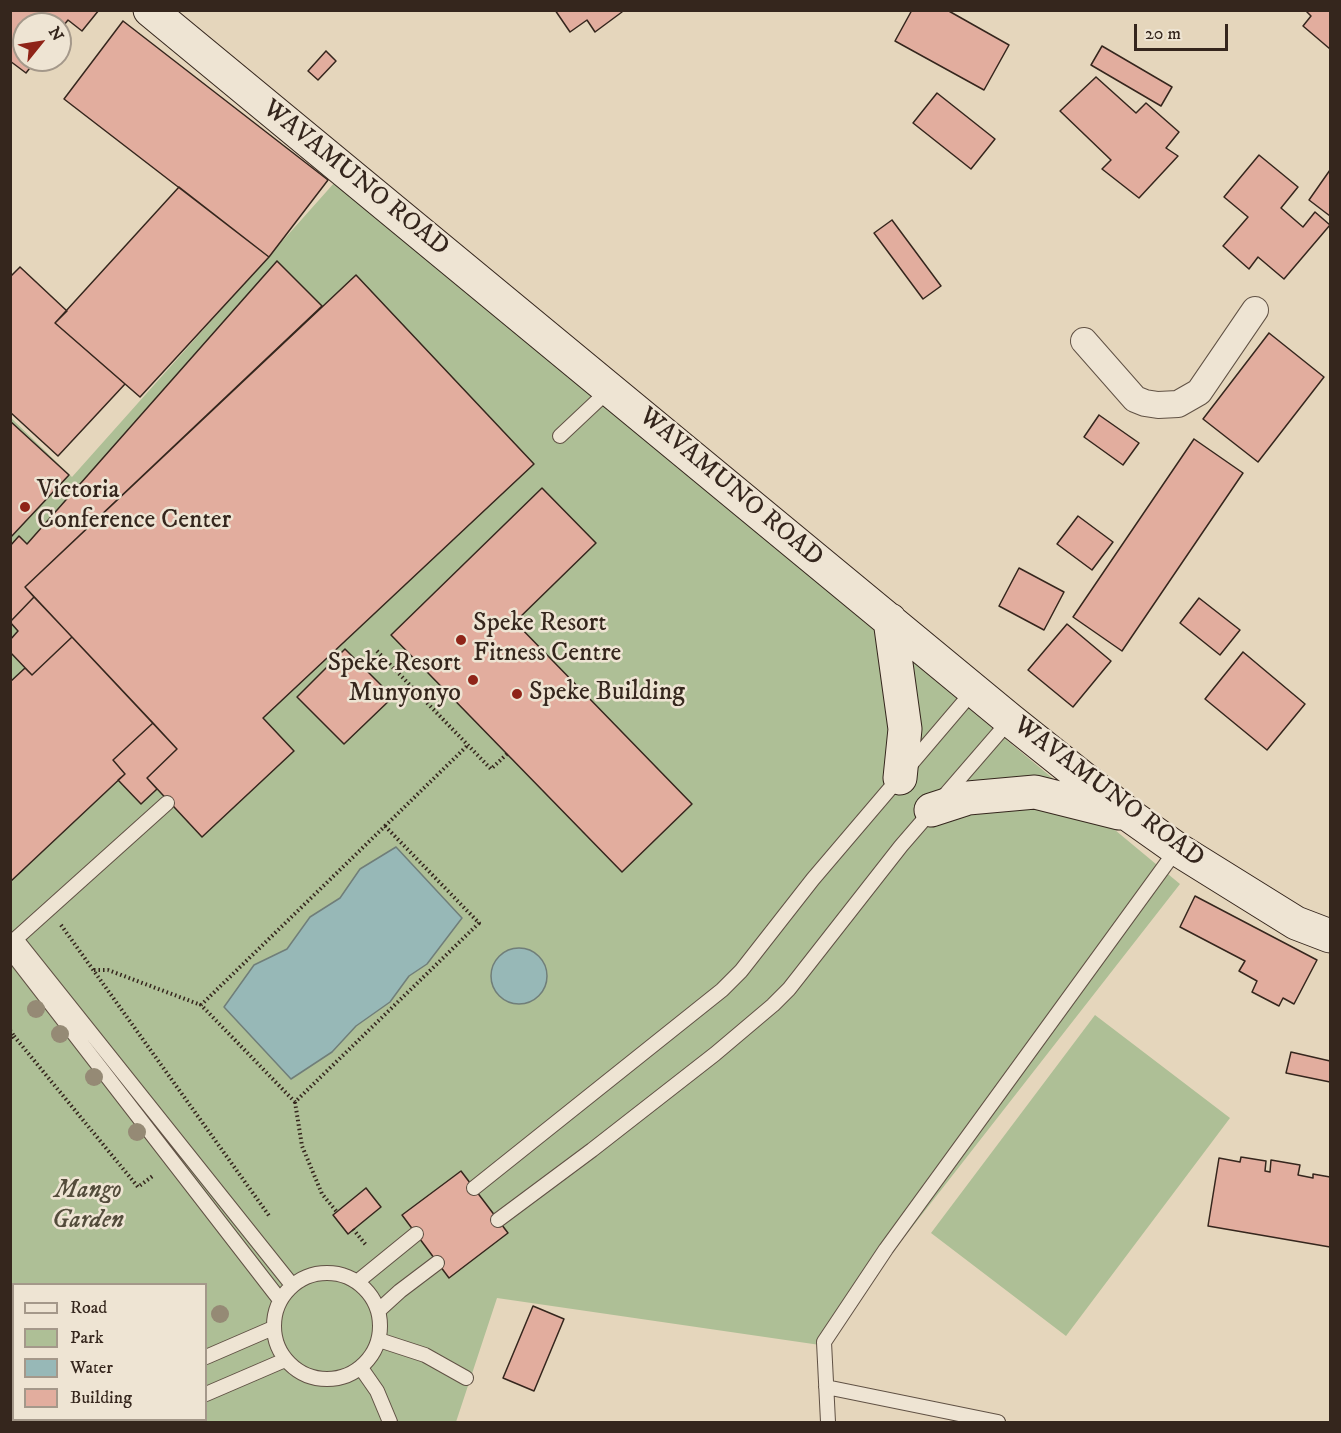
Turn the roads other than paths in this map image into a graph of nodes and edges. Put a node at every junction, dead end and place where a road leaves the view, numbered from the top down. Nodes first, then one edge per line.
1 (150, 10) edge
2 (1255, 310) dead end
3 (1084, 341) dead end
4 (610, 389) junction
5 (560, 436) dead end
6 (890, 620) junction
7 (975, 689) junction
8 (1010, 720) junction
9 (900, 778) junction
10 (167, 803) dead end
11 (931, 810) junction
12 (1130, 816) junction
13 (1177, 849) junction
14 (1330, 936) edge
15 (12, 945) edge
16 (474, 1188) dead end
17 (498, 1220) dead end
18 (416, 1234) dead end
19 (437, 1263) dead end
20 (357, 1282) junction
21 (292, 1285) junction
22 (280, 1300) junction
23 (378, 1311) junction
24 (273, 1328) junction
25 (379, 1340) junction
26 (207, 1357) edge
27 (285, 1360) junction
28 (361, 1368) junction
29 (466, 1378) dead end
30 (826, 1386) junction
31 (207, 1394) edge
32 (390, 1422) edge
33 (828, 1422) edge
34 (998, 1422) edge

1 - 4 main road, WAVAMUNO ROAD
2 - 3 street
4 - 5 lane
4 - 6 main road, WAVAMUNO ROAD
6 - 7 main road, WAVAMUNO ROAD
6 - 9 main road
7 - 8 main road, WAVAMUNO ROAD
7 - 9 lane
8 - 11 lane
8 - 12 main road, WAVAMUNO ROAD
9 - 16 lane
10 - 15 lane
11 - 12 main road
11 - 17 lane
12 - 13 main road, WAVAMUNO ROAD
13 - 14 main road, WAVAMUNO ROAD
13 - 30 lane
15 - 21 lane
15 - 22 lane
18 - 20 lane
19 - 23 lane
20 - 21 lane
20 - 23 lane
21 - 22 lane
22 - 24 lane
23 - 25 lane
24 - 26 lane
24 - 27 lane
25 - 28 lane
25 - 29 lane
27 - 28 lane
27 - 31 lane
28 - 32 lane
30 - 33 lane
30 - 34 lane

